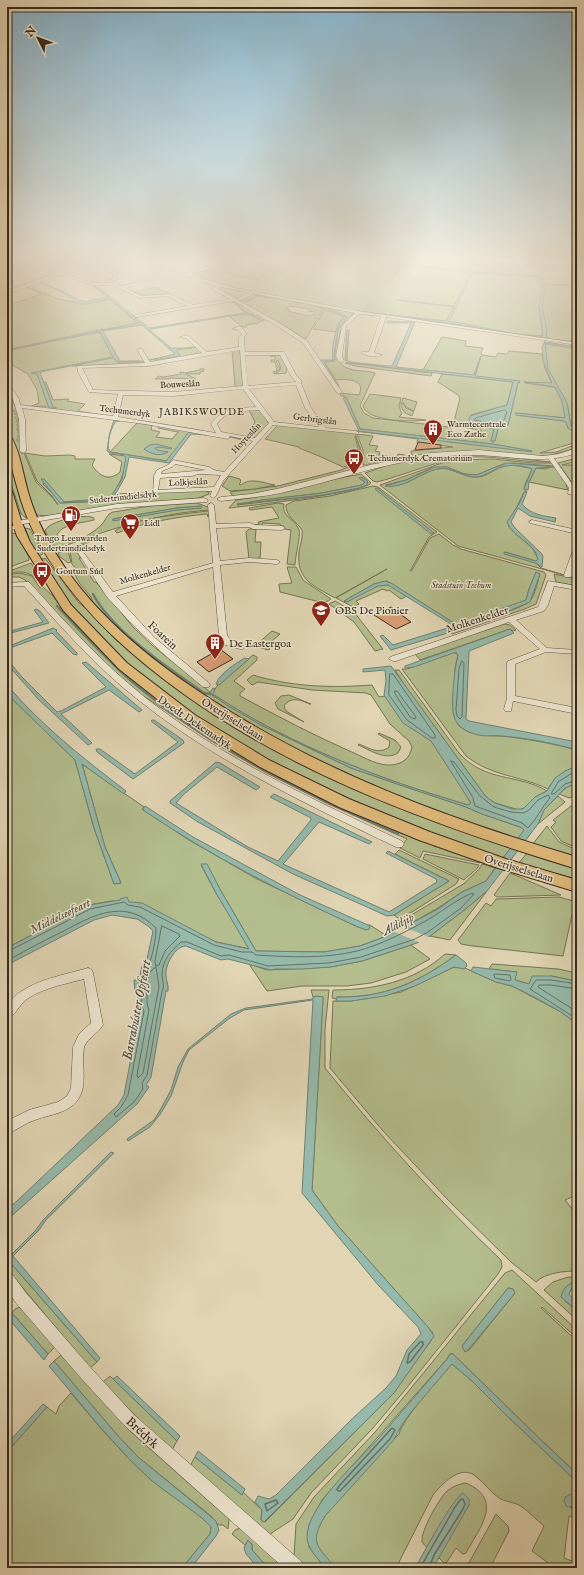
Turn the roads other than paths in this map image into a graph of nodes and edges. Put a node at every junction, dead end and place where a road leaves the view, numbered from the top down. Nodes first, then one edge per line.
1 (245, 334) edge
2 (294, 334) edge
3 (342, 334) edge
4 (378, 334) edge
5 (512, 334) edge
6 (182, 337) dead end
7 (577, 344) edge
8 (242, 348) junction
9 (140, 350) dead end
10 (205, 353) junction
11 (364, 353) dead end
12 (242, 354) junction
13 (371, 354) junction
14 (379, 355) dead end
15 (341, 361) dead end
16 (149, 364) junction
17 (298, 383) junction
18 (7, 385) edge
19 (245, 388) junction
20 (339, 392) dead end
21 (122, 393) junction
22 (18, 406) junction
23 (260, 408) junction
24 (78, 411) dead end
25 (116, 416) junction
26 (272, 423) junction
27 (323, 428) junction
28 (218, 432) junction
29 (356, 433) dead end
30 (7, 437) edge
31 (228, 437) dead end
32 (243, 440) dead end
33 (256, 442) junction
34 (577, 450) edge
35 (23, 451) dead end
36 (551, 458) junction
37 (212, 472) junction
38 (225, 474) junction
39 (157, 476) junction
40 (7, 491) edge
41 (214, 492) junction
42 (571, 494) dead end
43 (221, 499) junction
44 (208, 502) junction
45 (34, 522) junction
46 (532, 522) dead end
47 (14, 525) edge
48 (213, 526) junction
49 (282, 528) dead end
50 (7, 529) edge
51 (577, 532) edge
52 (577, 547) edge
53 (79, 550) dead end
54 (276, 562) dead end
55 (216, 563) junction
56 (568, 575) dead end
57 (7, 585) edge
58 (577, 588) edge
59 (110, 595) junction
60 (511, 620) junction
61 (240, 647) dead end
62 (545, 650) junction
63 (577, 652) edge
64 (393, 659) dead end
65 (206, 686) dead end
66 (511, 698) junction
67 (508, 710) dead end
68 (577, 711) edge
69 (399, 844) dead end
70 (577, 862) edge
71 (577, 886) edge
72 (7, 1014) edge
73 (7, 1128) edge
74 (7, 1279) edge
75 (296, 1568) edge

1 - 8 street
2 - 20 street
3 - 15 street
4 - 13 street
5 - 7 street
6 - 10 street
8 - 10 street
8 - 12 street
9 - 16 street
10 - 16 street
11 - 13 street
12 - 17 street
12 - 19 street
13 - 14 street
16 - 21 street, Bouweslân
17 - 19 street, Bouweslân
17 - 27 street
18 - 22 street
19 - 21 street, Bouweslân
19 - 23 street, Hoyteslân
21 - 25 street
22 - 31 street, Techumerdyk
22 - 35 street
23 - 26 street, Hoyteslân
23 - 28 street
24 - 25 street
25 - 28 street
26 - 27 street, Gerbrigslân
26 - 33 street, Hoyteslân
27 - 29 street, Gerbrigslân
28 - 33 street
30 - 45 main road, Overijsselselaan
32 - 33 street
33 - 38 street, Hoyteslân
34 - 36 street
36 - 42 street
36 - 43 street
37 - 38 street, Lolkjeslân
37 - 39 street, Lolkjeslân
37 - 39 street, Lolkjeslân
38 - 41 street, Hoyteslân
39 - 41 street, Lolkjeslân
40 - 47 main road, Overijsselselaan
41 - 43 street
41 - 44 street
43 - 44 street
44 - 45 street, Sudertrimdielsdyk
44 - 48 street
45 - 47 street, Sudertrimdielsdyk
45 - 70 main road, Overijsselselaan
46 - 51 street
47 - 50 street
47 - 71 main road, Overijsselselaan
48 - 49 street
48 - 55 street
52 - 56 street
53 - 59 street, Molkenkelder
54 - 55 street, Molkenkelder
55 - 59 street, Molkenkelder
55 - 61 street
57 - 69 street, Doedt Dekemadyk
58 - 60 street, Molkenkelder
59 - 65 street, Foarein
60 - 62 street
60 - 64 street, Molkenkelder
62 - 63 street
62 - 66 street
66 - 67 street
66 - 68 street
72 - 73 street
74 - 75 street, Brédyk

